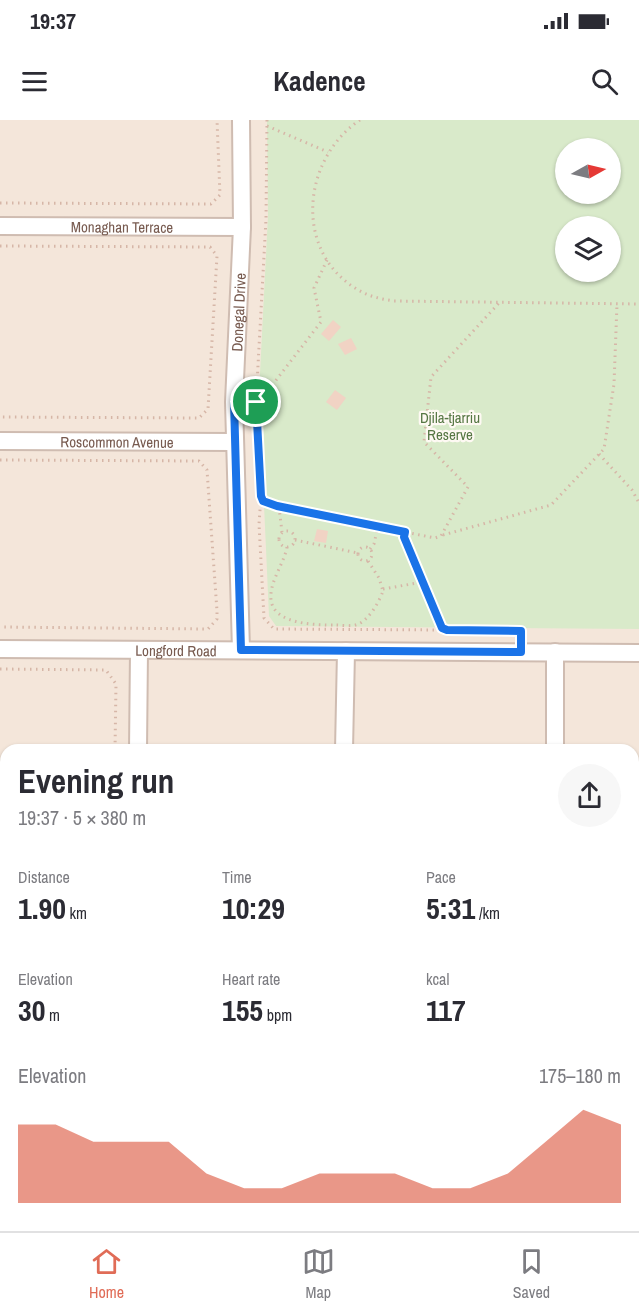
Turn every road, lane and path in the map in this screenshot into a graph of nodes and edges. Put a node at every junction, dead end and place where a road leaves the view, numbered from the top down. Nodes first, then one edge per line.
1 (217, 120) edge
2 (242, 120) edge
3 (267, 120) edge
4 (360, 120) edge
5 (267, 126) junction
6 (328, 152) junction
7 (0, 203) edge
8 (0, 226) edge
9 (242, 227) junction
10 (0, 246) edge
11 (327, 260) junction
12 (500, 303) junction
13 (617, 304) junction
14 (639, 304) edge
15 (256, 402) junction
16 (0, 417) edge
17 (0, 441) edge
18 (234, 442) junction
19 (599, 454) junction
20 (0, 460) edge
21 (261, 496) junction
22 (639, 503) edge
23 (279, 507) junction
24 (378, 526) junction
25 (405, 532) junction
26 (283, 533) junction
27 (442, 535) junction
28 (295, 540) junction
29 (287, 547) junction
30 (370, 549) junction
31 (358, 553) junction
32 (368, 561) junction
33 (423, 582) junction
34 (383, 590) junction
35 (0, 627) edge
36 (447, 630) junction
37 (0, 650) edge
38 (241, 650) junction
39 (139, 651) junction
40 (346, 651) junction
41 (521, 652) junction
42 (555, 652) junction
43 (639, 653) edge
44 (0, 669) edge
45 (115, 744) edge
46 (138, 744) edge
47 (344, 744) edge
48 (555, 744) edge

1 - 7 path
2 - 9 street, Donegal Drive
3 - 5 path
4 - 6 path
5 - 6 path
5 - 15 path
6 - 11 path
8 - 9 street, Monaghan Terrace
9 - 18 street, Donegal Drive
10 - 16 path
11 - 12 path
11 - 15 path
12 - 13 path
12 - 27 path
13 - 14 path
13 - 19 path
15 - 21 path
17 - 18 street, Roscommon Avenue
18 - 38 street, Donegal Drive
19 - 22 path
19 - 27 path
20 - 35 path
21 - 23 path
21 - 36 path
23 - 24 path
23 - 26 path
24 - 25 path
24 - 30 path
25 - 27 path
25 - 33 path
26 - 28 path
26 - 29 path
28 - 29 path
28 - 31 path
29 - 34 path
30 - 31 path
30 - 32 path
31 - 32 path
32 - 34 path
33 - 34 path
33 - 36 path
36 - 41 path
37 - 39 street, Longford Road
38 - 39 street, Longford Road
38 - 40 street, Longford Road
39 - 46 street
40 - 41 street, Longford Road
40 - 47 street
41 - 42 street, Longford Road
42 - 43 street, Longford Road
42 - 48 street
44 - 45 path

